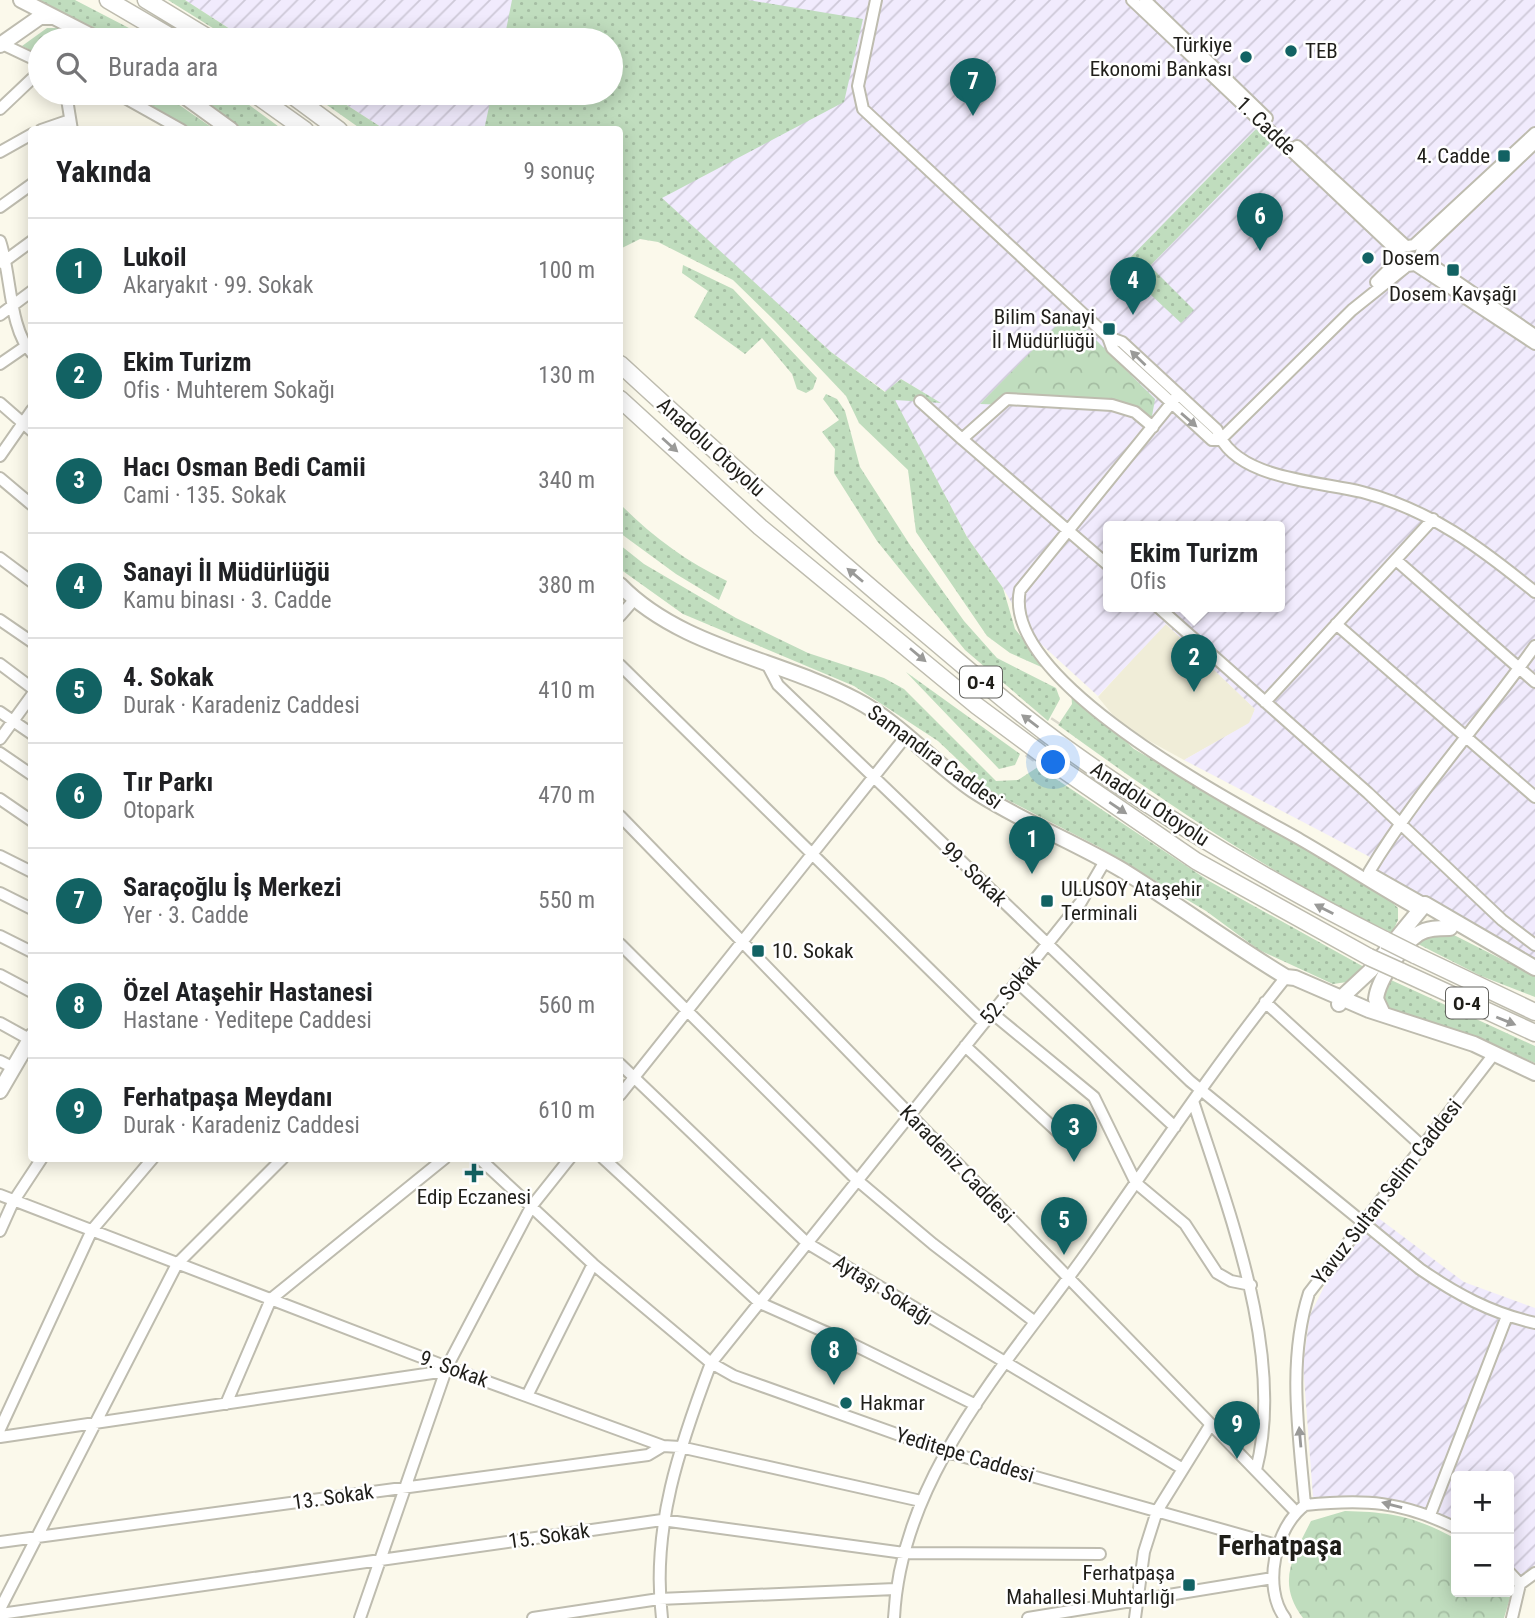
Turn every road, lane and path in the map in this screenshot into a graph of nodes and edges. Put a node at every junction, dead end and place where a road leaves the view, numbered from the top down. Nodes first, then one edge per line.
1 (21, 0) edge
2 (99, 0) edge
3 (108, 0) edge
4 (146, 0) edge
5 (876, 0) edge
6 (1132, 0) edge
7 (1145, 0) edge
8 (57, 18) junction
9 (153, 27) joint
10 (76, 28) edge
11 (192, 28) edge
12 (1, 44) edge
13 (28, 56) edge
14 (28, 82) edge
15 (68, 105) edge
16 (137, 105) edge
17 (197, 105) edge
18 (270, 105) edge
19 (305, 105) edge
20 (0, 108) edge
21 (71, 125) edge
22 (175, 126) edge
23 (225, 126) edge
24 (299, 126) edge
25 (334, 126) edge
26 (1535, 132) edge
27 (28, 136) edge
28 (1535, 143) edge
29 (1291, 145) junction
30 (0, 152) edge
31 (28, 187) edge
32 (1482, 188) junction
33 (0, 207) edge
34 (0, 241) edge
35 (28, 244) edge
36 (1410, 255) junction
37 (3, 262) edge
38 (28, 294) edge
39 (13, 305) junction
40 (0, 314) edge
41 (1535, 335) edge
42 (28, 342) edge
43 (1535, 344) edge
44 (28, 348) edge
45 (0, 364) edge
46 (623, 368) edge
47 (1164, 390) junction
48 (1174, 399) junction
49 (920, 401) dead end
50 (623, 402) edge
51 (0, 403) edge
52 (27, 427) edge
53 (1153, 427) junction
54 (962, 439) junction
55 (1220, 440) junction
56 (0, 456) edge
57 (0, 478) edge
58 (28, 502) edge
59 (1433, 519) junction
60 (1068, 531) junction
61 (0, 558) edge
62 (1396, 560) junction
63 (1103, 561) edge
64 (28, 579) edge
65 (623, 588) edge
66 (1535, 592) edge
67 (634, 600) junction
68 (1164, 612) edge
69 (623, 613) edge
70 (0, 620) edge
71 (1336, 624) junction
72 (28, 639) edge
73 (1535, 646) edge
74 (766, 662) junction
75 (0, 664) edge
76 (623, 668) edge
77 (1519, 668) junction
78 (1535, 682) edge
79 (28, 685) edge
80 (28, 700) edge
81 (1265, 702) junction
82 (0, 712) edge
83 (12, 722) junction
84 (28, 732) edge
85 (907, 735) junction
86 (1468, 736) junction
87 (0, 738) edge
88 (0, 753) edge
89 (28, 772) edge
90 (873, 777) junction
91 (1535, 797) edge
92 (0, 799) edge
93 (28, 818) edge
94 (623, 819) edge
95 (1398, 822) junction
96 (1300, 839) junction
97 (811, 853) junction
98 (0, 856) edge
99 (1105, 861) junction
100 (28, 870) edge
101 (1368, 872) junction
102 (0, 893) edge
103 (1396, 898) junction
104 (28, 907) edge
105 (1428, 911) junction
106 (1450, 928) junction
107 (1410, 933) junction
108 (0, 936) edge
109 (740, 941) junction
110 (1047, 944) junction
111 (1535, 945) edge
112 (623, 947) edge
113 (28, 950) edge
114 (1531, 966) edge
115 (0, 975) edge
116 (1286, 977) junction
117 (1382, 977) junction
118 (1017, 982) junction
119 (1355, 985) junction
120 (1321, 989) junction
121 (28, 990) edge
122 (1265, 1002) junction
123 (1345, 1004) junction
124 (686, 1010) junction
125 (1535, 1012) edge
126 (992, 1013) junction
127 (1383, 1014) junction
128 (0, 1023) edge
129 (984, 1023) junction
130 (1535, 1033) edge
131 (28, 1037) edge
132 (28, 1040) edge
133 (965, 1046) junction
134 (1494, 1054) junction
135 (6, 1064) edge
136 (623, 1067) edge
137 (1535, 1073) edge
138 (634, 1077) junction
139 (1202, 1090) junction
140 (0, 1091) edge
141 (623, 1091) edge
142 (1193, 1101) junction
143 (909, 1115) junction
144 (1175, 1127) junction
145 (1059, 1133) dead end
146 (1422, 1146) junction
147 (39, 1162) edge
148 (150, 1162) edge
149 (279, 1162) edge
150 (440, 1162) edge
151 (483, 1162) edge
152 (567, 1162) edge
153 (607, 1162) edge
154 (857, 1180) junction
155 (1136, 1183) junction
156 (0, 1195) edge
157 (13, 1202) junction
158 (531, 1207) junction
159 (1361, 1222) junction
160 (92, 1230) junction
161 (0, 1231) edge
162 (807, 1243) junction
163 (177, 1264) junction
164 (593, 1264) junction
165 (1068, 1279) junction
166 (1251, 1284) junction
167 (271, 1299) junction
168 (760, 1303) junction
169 (1507, 1317) junction
170 (1035, 1322) junction
171 (1535, 1323) edge
172 (711, 1363) junction
173 (1003, 1363) junction
174 (446, 1369) junction
175 (527, 1396) junction
176 (226, 1404) junction
177 (976, 1405) junction
178 (97, 1423) junction
179 (1211, 1424) junction
180 (0, 1429) edge
181 (0, 1437) edge
182 (663, 1446) junction
183 (680, 1447) junction
184 (947, 1452) junction
185 (1183, 1469) junction
186 (1256, 1470) junction
187 (407, 1488) junction
188 (921, 1501) junction
189 (1300, 1509) junction
190 (1157, 1511) junction
191 (1430, 1515) junction
192 (662, 1520) junction
193 (1451, 1526) edge
194 (40, 1536) junction
195 (0, 1542) edge
196 (1280, 1546) junction
197 (904, 1553) junction
198 (1100, 1554) dead end
199 (380, 1559) junction
200 (1535, 1573) edge
201 (1514, 1577) edge
202 (1273, 1578) junction
203 (1520, 1584) junction
204 (895, 1589) junction
205 (659, 1599) junction
206 (1135, 1602) junction
207 (1116, 1605) junction
208 (0, 1612) edge
209 (360, 1618) edge
210 (533, 1618) edge
211 (662, 1618) edge
212 (894, 1618) edge
213 (1035, 1618) edge
214 (1111, 1618) edge
215 (1135, 1618) edge
216 (1283, 1618) edge
217 (1512, 1618) edge

1 - 8 main road
2 - 9 highway
3 - 9 highway
4 - 11 highway
5 - 47 street
6 - 29 street, 1. Cadde
7 - 29 street, 1. Cadde
8 - 10 main road
8 - 12 main road
12 - 13 street
14 - 20 street
15 - 21 street
16 - 22 street
17 - 23 main road
18 - 24 highway
19 - 25 highway
26 - 32 street
27 - 30 street
28 - 32 street
29 - 36 street, 1. Cadde
31 - 33 street
32 - 36 street
34 - 37 street
35 - 37 street
36 - 41 street
36 - 43 street
36 - 55 street
37 - 39 street
38 - 39 street
39 - 40 street
39 - 42 street
44 - 45 street
125 -> 46 highway, Anadolu Otoyolu / O-4, bridge
47 - 48 street
47 - 53 street
48 - 53 street
48 - 55 street
49 - 54 street
50 -> 130 highway, Anadolu Otoyolu / O-4, bridge
51 - 52 street
52 - 56 street
53 - 54 street
53 - 60 street
54 - 60 street
55 - 59 street
57 - 58 street
59 - 62 street
59 - 66 street
60 - 63 street
60 - 96 street
61 - 64 street
62 - 71 street
62 - 77 street
65 - 67 main road, Samandıra Caddesi
67 - 69 street
67 - 74 main road, Samandıra Caddesi
68 - 81 street
70 - 72 street
71 - 81 street
71 - 86 street
73 - 77 street
74 - 85 main road, Samandıra Caddesi
74 - 90 street, 99. Sokak
75 - 79 street
76 - 97 street
77 - 78 street
77 - 86 street
80 - 83 street
81 - 95 street
82 - 83 street
83 - 84 street
83 - 87 street
85 - 90 street
85 - 99 main road, Samandıra Caddesi
86 - 91 street
86 - 95 street
88 - 89 street
90 - 97 street
90 - 110 street, 99. Sokak
92 - 93 street
94 - 109 street, Karadeniz Caddesi
95 - 101 street
95 - 111 street
96 - 101 street
96 - 103 street
97 - 109 street
97 - 129 street
98 - 100 street
99 - 110 street, 52. Sokak
99 - 116 main road, Samandıra Caddesi
101 - 105 street
102 - 104 street
103 - 105 street
103 - 107 street
105 - 106 main road
105 - 107 main road
105 - 114 main road
106 - 107 main road
106 - 114 main road
107 - 117 main road
107 - 119 main road
108 - 113 street
109 - 124 street
109 - 143 street, Karadeniz Caddesi
110 - 118 street, 52. Sokak
110 - 139 street, 99. Sokak
111 - 114 street
112 - 124 street
115 - 121 street
116 - 120 main road, Samandıra Caddesi
116 - 122 street
116 - 123 main road
117 - 123 main road
117 - 127 main road
118 - 126 street, 52. Sokak
118 - 144 street
119 - 120 main road
119 - 123 main road
120 - 123 main road, Samandıra Caddesi
122 - 139 street
122 - 146 street
123 - 127 main road, Samandıra Caddesi
123 - 134 main road
124 - 138 street
124 - 154 street
126 - 129 street, 52. Sokak
126 - 155 street
127 - 134 main road, Samandıra Caddesi
128 - 131 street
129 - 133 street, 52. Sokak
132 - 135 main road
133 - 143 street, 52. Sokak
133 - 145 street
134 - 137 main road, Samandıra Caddesi
134 - 146 street, Yavuz Sultan Selim Caddesi
135 - 140 main road
136 - 138 street, Aytaşı Sokağı
138 - 141 street
138 - 162 street, Aytaşı Sokağı
139 - 142 street
139 - 159 street
142 - 144 street
142 - 166 street
143 - 154 street, 52. Sokak
143 - 165 street, Karadeniz Caddesi
144 - 155 street
146 - 159 street, Yavuz Sultan Selim Caddesi
147 - 157 street
148 - 160 street
149 - 163 street
150 - 167 street
151 - 158 street, Yeditepe Caddesi
152 - 158 street
153 - 168 street
154 - 162 street, 52. Sokak
154 - 170 street
155 - 165 street
155 - 166 street
156 - 157 street, 9. Sokak
157 - 160 street, 9. Sokak
157 - 161 street
158 - 164 street, Yeditepe Caddesi
158 - 174 street
159 - 169 street
189 -> 159 street, Yavuz Sultan Selim Caddesi
160 - 163 street, 9. Sokak
160 - 180 street
162 - 168 street, 52. Sokak
162 - 173 street, Aytaşı Sokağı
163 - 167 street, 9. Sokak
163 - 178 street
164 - 172 street, Yeditepe Caddesi
164 - 175 street
165 - 170 street
165 - 179 street, Karadeniz Caddesi
166 - 186 street
167 - 174 street, 9. Sokak
167 - 176 street
168 - 172 street, 52. Sokak
168 - 177 street
169 - 171 street
169 - 191 street
170 - 173 street
172 - 183 street, 52. Sokak
172 - 184 street, Yeditepe Caddesi
173 - 177 street
173 - 185 street, Aytaşı Sokağı
174 - 175 street, 9. Sokak
174 - 176 street
174 - 187 street
175 - 182 street, 9. Sokak
176 - 178 street
177 - 184 street
178 - 181 street
178 - 194 street
179 - 185 street
179 - 186 street, Karadeniz Caddesi
182 - 183 street, 9. Sokak
182 - 187 street, 13. Sokak
183 - 188 street, 9. Sokak
183 - 192 street, 52. Sokak
184 - 188 street
184 - 190 street, Yeditepe Caddesi
185 - 190 street
186 - 189 street, Karadeniz Caddesi
187 - 194 street, 13. Sokak
187 - 199 street
188 - 197 street
191 -> 189 street
189 - 196 street
190 - 196 street, Yeditepe Caddesi
190 - 206 street
191 - 193 street
192 - 197 street, 15. Sokak
192 - 199 street, 15. Sokak
192 - 205 street, 52. Sokak
194 - 195 street, 13. Sokak
194 - 208 street
196 - 202 street
197 - 198 street, 15. Sokak
197 - 204 street
199 - 208 street, 15. Sokak
199 - 209 street
200 - 203 street
201 - 203 street
202 - 206 street
202 - 216 street
203 - 217 street
204 - 205 street
204 - 212 street
205 - 210 street
205 - 211 street, 52. Sokak
206 - 207 street
206 - 215 street
207 - 213 street
207 - 214 street

